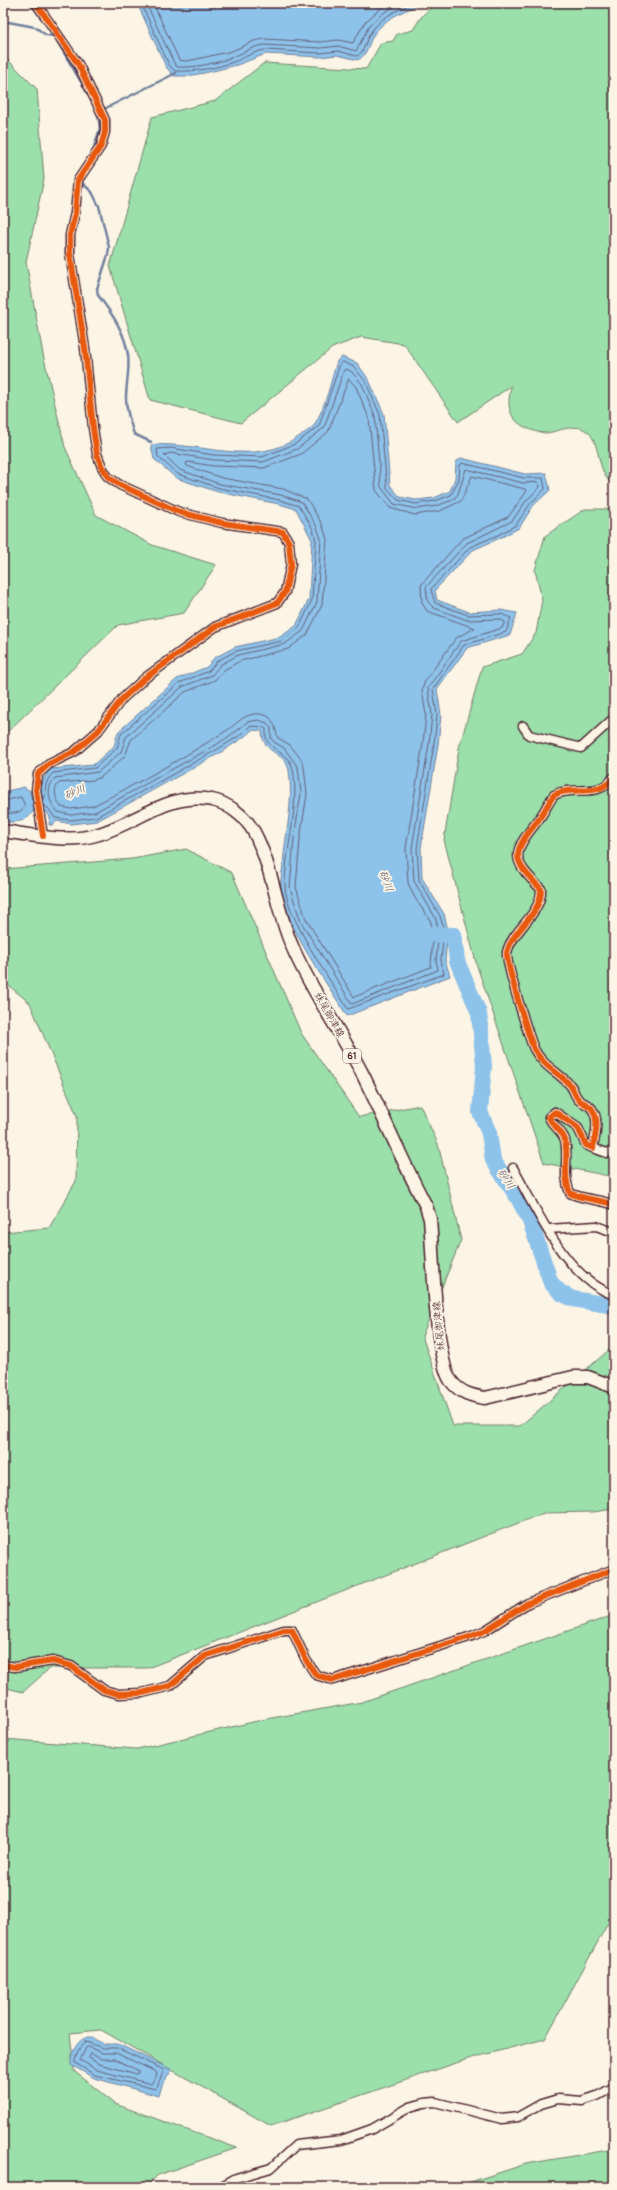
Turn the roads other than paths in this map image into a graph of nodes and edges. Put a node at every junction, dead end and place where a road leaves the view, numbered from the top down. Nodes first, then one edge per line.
1 (36, 3) edge
2 (614, 718) edge
3 (523, 726) dead end
4 (614, 776) edge
5 (3, 831) edge
6 (43, 836) junction
7 (593, 1148) junction
8 (614, 1150) edge
9 (513, 1168) dead end
10 (614, 1205) edge
11 (548, 1229) junction
12 (614, 1232) edge
13 (614, 1295) edge
14 (614, 1387) edge
15 (614, 1569) edge
16 (3, 1665) edge
17 (614, 2087) edge
18 (220, 2187) edge

1 - 6 street
2 - 3 street
4 - 7 street
5 - 6 main road, 妹尾御津線 / 61
6 - 14 main road, 妹尾御津線 / 61
7 - 8 street
7 - 10 street
9 - 11 street
11 - 12 street
11 - 13 street
15 - 16 street
17 - 18 street

